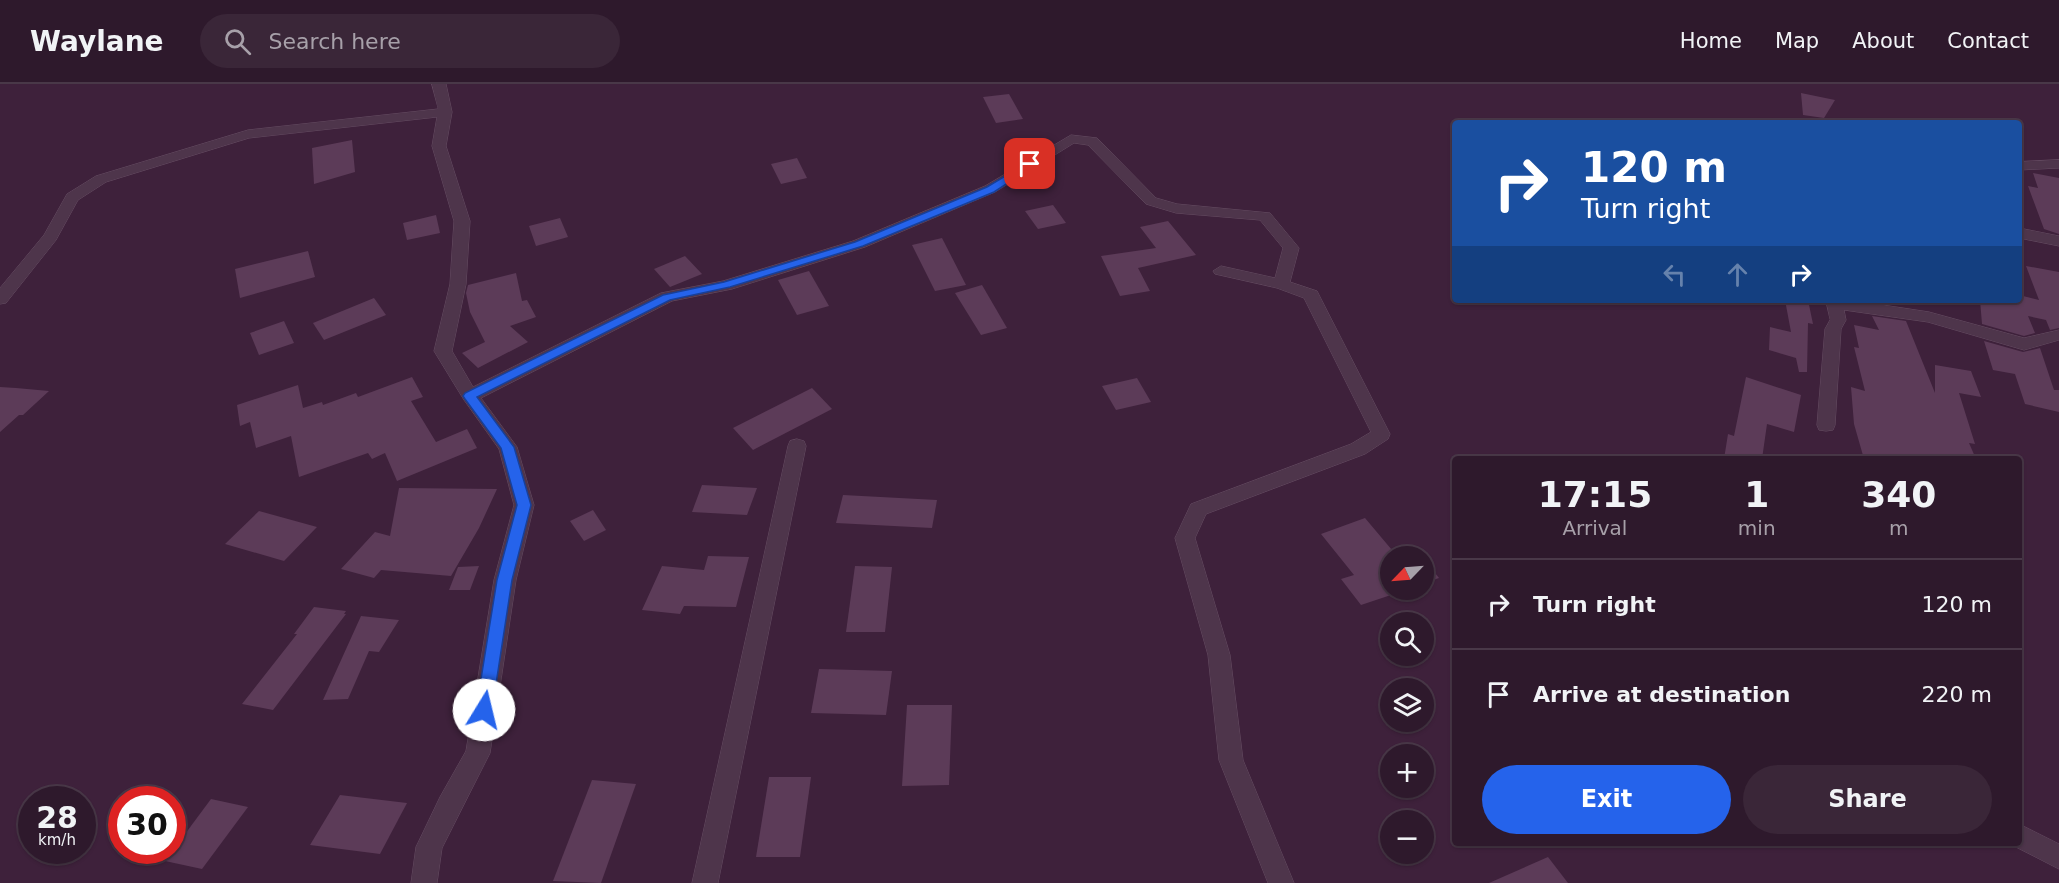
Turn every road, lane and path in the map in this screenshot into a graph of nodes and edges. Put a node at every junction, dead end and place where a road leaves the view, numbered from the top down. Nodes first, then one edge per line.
1 (439, 84) edge
2 (445, 112) junction
3 (2059, 164) edge
4 (2022, 166) edge
5 (2022, 234) edge
6 (2059, 241) edge
7 (1221, 271) dead end
8 (1281, 284) junction
9 (0, 300) edge
10 (1835, 303) edge
11 (1841, 303) edge
12 (2059, 335) edge
13 (470, 396) junction
14 (1826, 425) dead end
15 (797, 446) dead end
16 (2022, 838) edge
17 (2059, 857) edge
18 (424, 883) edge
19 (705, 883) edge
20 (1281, 883) edge

1 - 2 street
2 - 9 street
2 - 13 street
3 - 4 street
5 - 6 street
7 - 8 street
8 - 13 street
8 - 20 street
10 - 14 street
11 - 12 street
13 - 18 street
15 - 19 street
16 - 17 street

